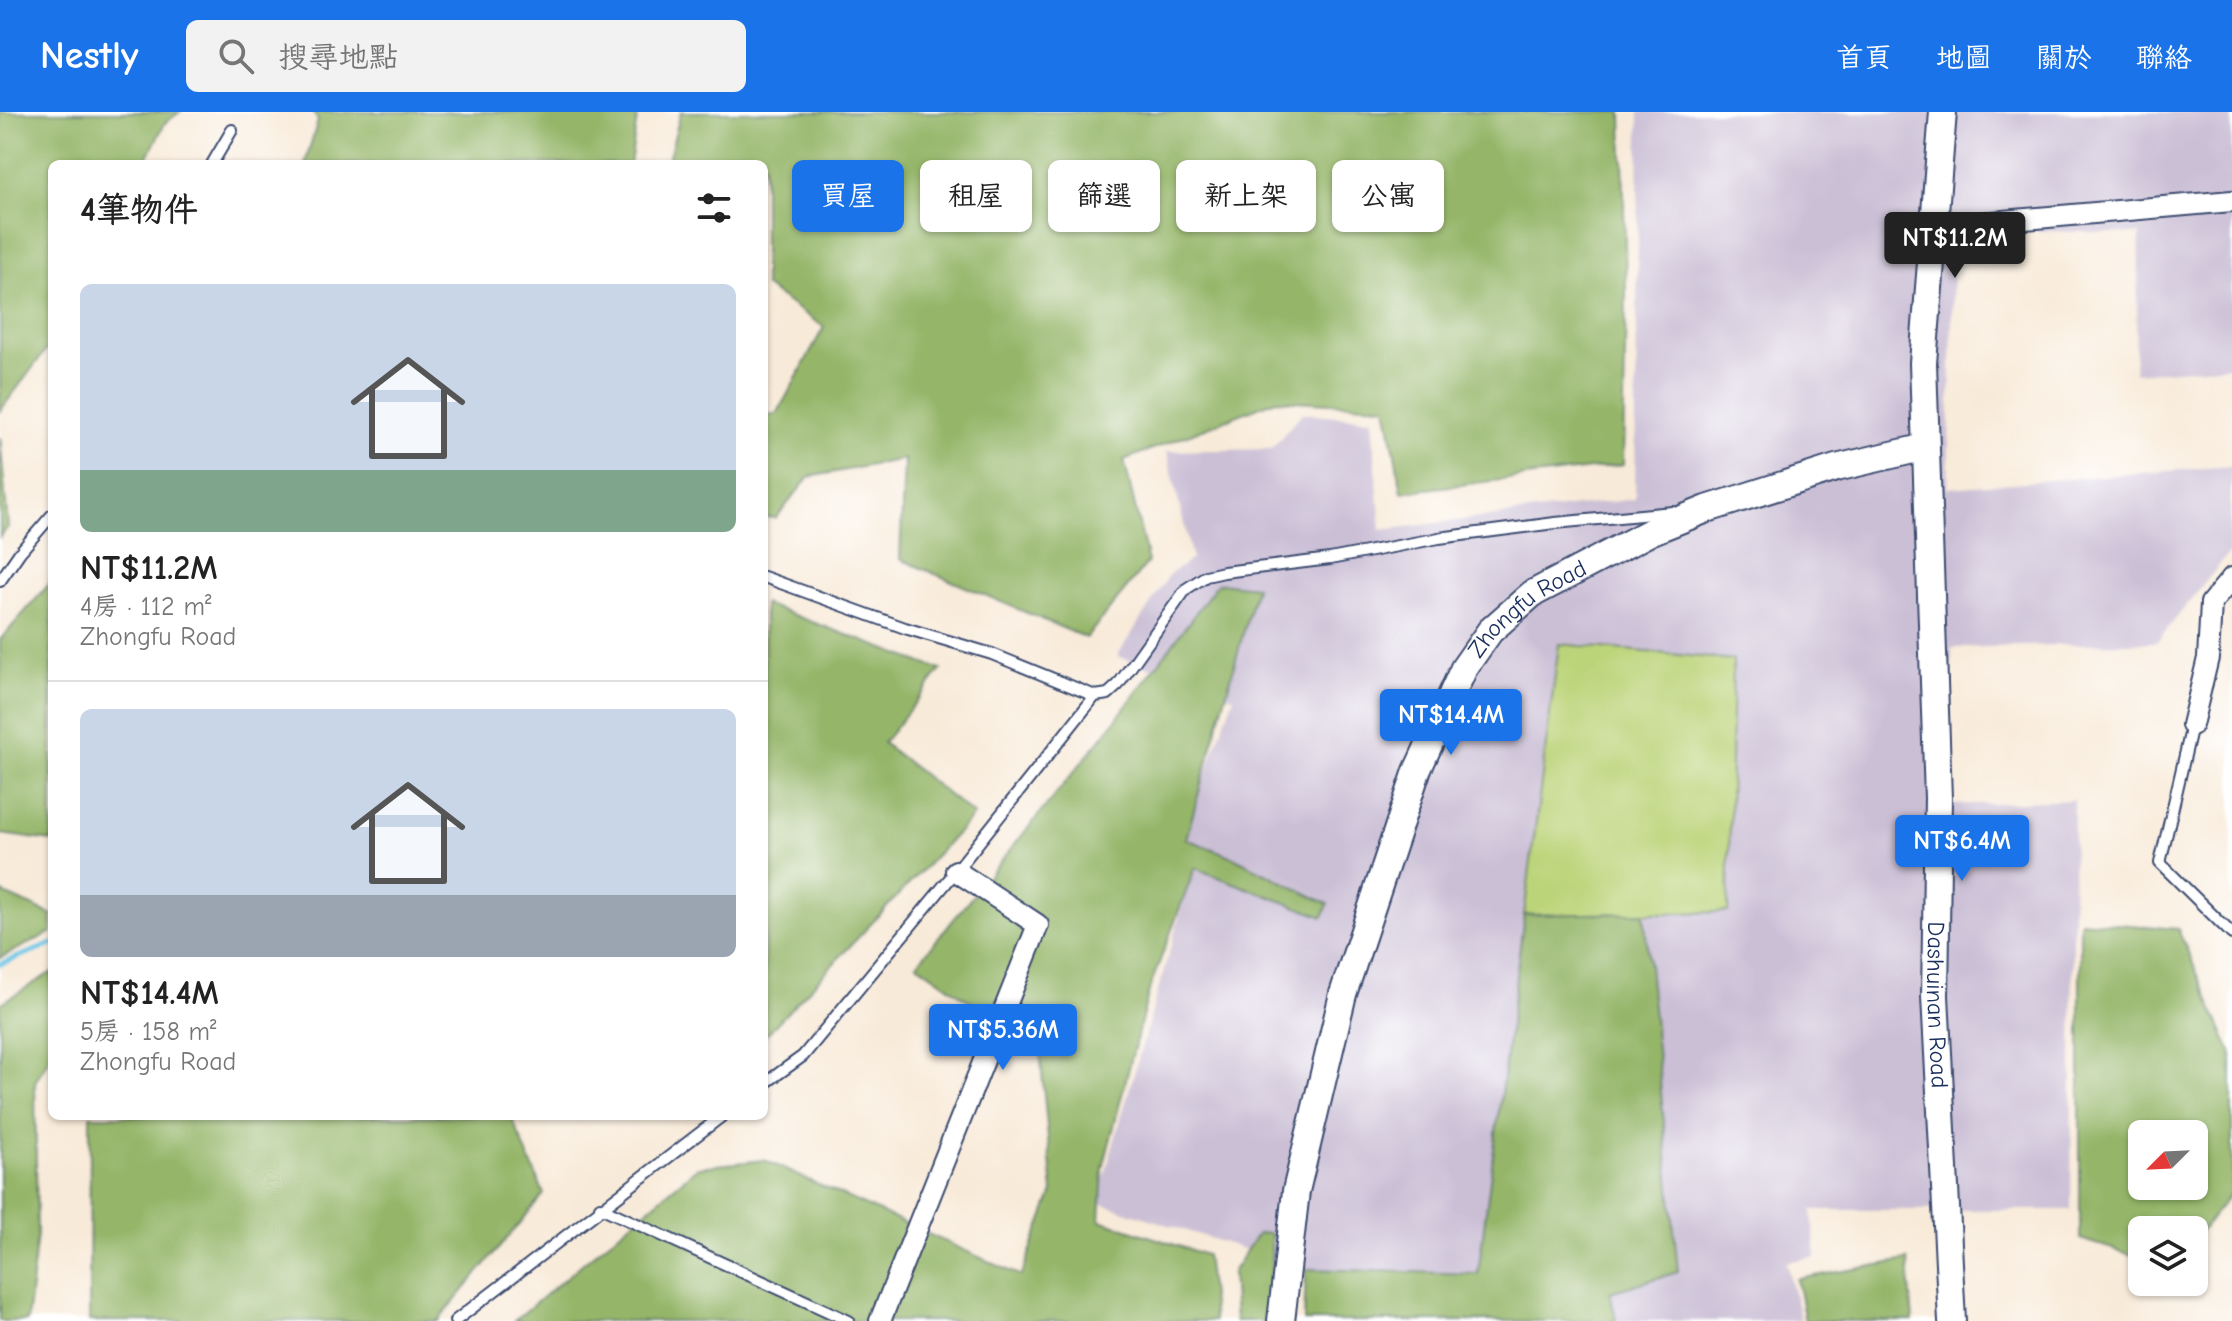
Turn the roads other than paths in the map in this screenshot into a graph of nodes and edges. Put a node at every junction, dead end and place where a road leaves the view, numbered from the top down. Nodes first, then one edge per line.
1 (1943, 112) edge
2 (232, 130) dead end
3 (214, 160) edge
4 (2232, 201) edge
5 (1934, 227) junction
6 (1926, 447) junction
7 (1707, 509) junction
8 (48, 520) edge
9 (768, 578) edge
10 (2232, 578) edge
11 (0, 581) edge
12 (1095, 696) junction
13 (2192, 725) joint
14 (956, 871) junction
15 (2232, 934) edge
16 (768, 1081) edge
17 (717, 1120) edge
18 (600, 1207) junction
19 (455, 1321) edge
20 (849, 1321) edge
21 (880, 1321) edge
22 (1281, 1321) edge
23 (1952, 1321) edge

1 - 5 street
2 - 3 lane
4 - 5 street
5 - 6 street
6 - 7 street, Zhongfu Road
6 - 23 street, Dashuinan Road
7 - 12 lane
7 - 22 street, Zhongfu Road
8 - 11 lane
9 - 12 lane
10 - 13 street
12 - 14 lane
13 - 15 lane
14 - 16 lane
14 - 21 street
17 - 18 lane
18 - 19 lane
18 - 20 lane

